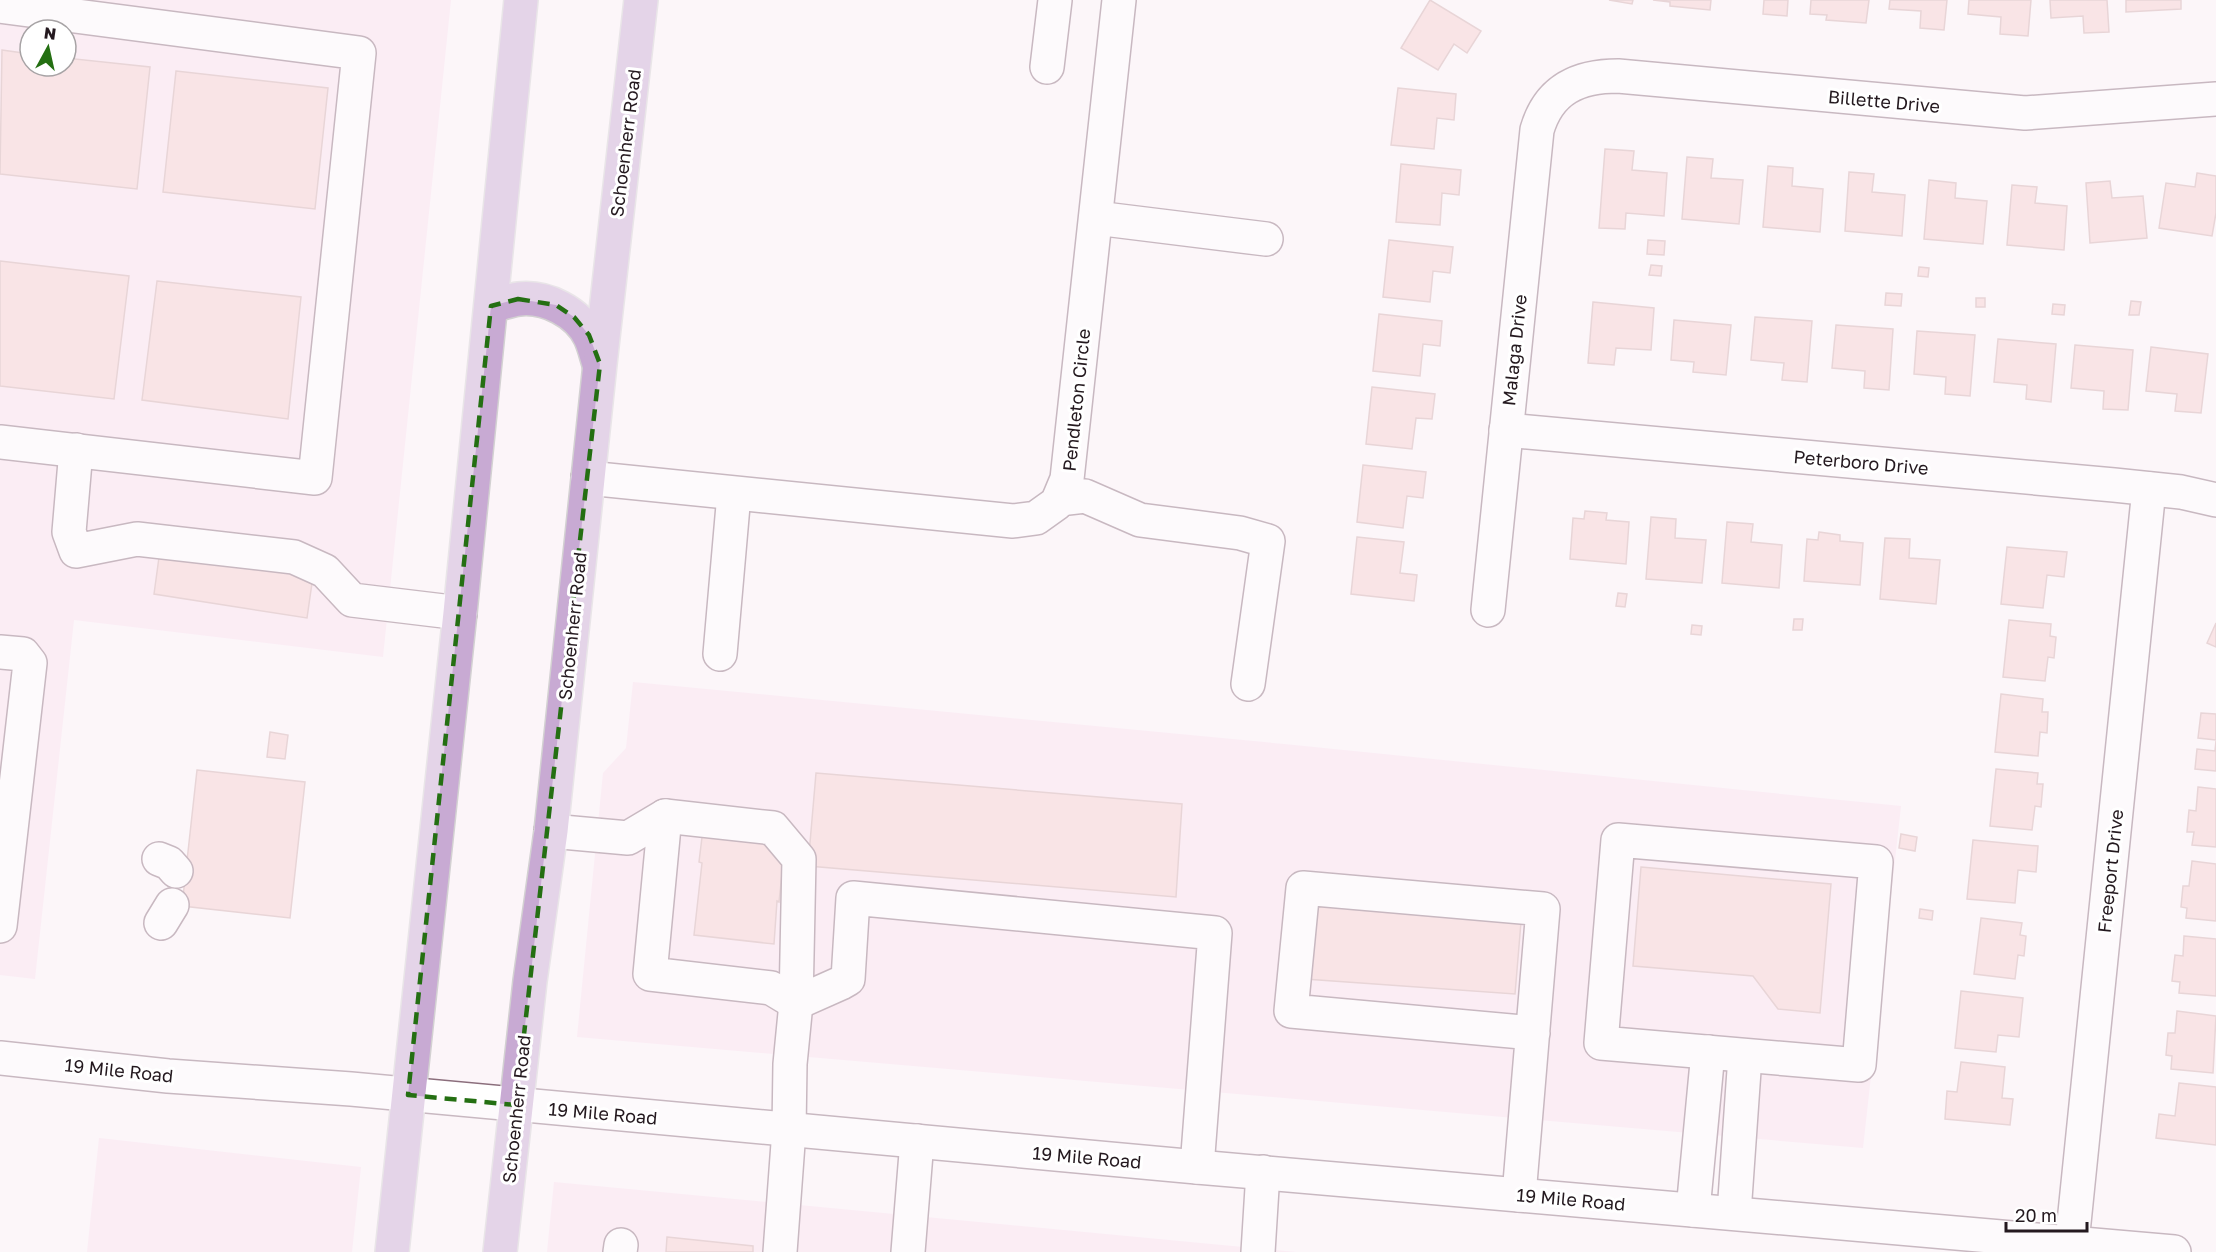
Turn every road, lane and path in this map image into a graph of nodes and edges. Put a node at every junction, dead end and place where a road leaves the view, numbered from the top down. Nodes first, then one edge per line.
1 (521, 0) edge
2 (641, 0) edge
3 (1055, 0) edge
4 (1119, 0) edge
5 (0, 6) edge
6 (1047, 67) dead end
7 (1557, 95) joint
8 (2216, 99) edge
9 (1095, 218) junction
10 (1266, 239) dead end
11 (491, 306) junction
12 (600, 364) junction
13 (1506, 430) junction
14 (0, 442) edge
15 (76, 450) junction
16 (588, 478) junction
17 (2150, 489) junction
18 (734, 494) junction
19 (1059, 499) junction
20 (2216, 500) edge
21 (1488, 610) dead end
22 (460, 613) junction
23 (0, 652) edge
24 (720, 654) dead end
25 (1248, 684) dead end
26 (665, 816) junction
27 (551, 831) junction
28 (0, 926) edge
29 (796, 1003) junction
30 (1533, 1033) junction
31 (1708, 1052) junction
32 (1745, 1056) junction
33 (0, 1058) edge
34 (408, 1095) junction
35 (516, 1105) junction
36 (789, 1130) junction
37 (917, 1141) junction
38 (1197, 1167) junction
39 (1263, 1173) junction
40 (1519, 1195) junction
41 (1693, 1210) junction
42 (1734, 1214) junction
43 (2071, 1248) edge
44 (392, 1252) edge
45 (500, 1252) edge
46 (780, 1252) edge
47 (908, 1252) edge
48 (1258, 1252) edge
49 (2174, 1252) edge

1 - 11 main road
2 - 12 main road, Schoenherr Road
3 - 6 street
4 - 9 street, Pendleton Circle
5 - 15 street
7 - 8 street, Billette Drive
7 - 13 street, Malaga Drive
9 - 10 street
9 - 19 street, Pendleton Circle
11 - 12 main road
11 - 22 main road
12 - 16 main road, Schoenherr Road
13 - 17 street, Peterboro Drive
13 - 21 street, Malaga Drive
14 - 15 street
15 - 22 street
16 - 18 street
16 - 27 main road, Schoenherr Road
17 - 20 street, Peterboro Drive
17 - 43 street, Freeport Drive
18 - 19 street
18 - 24 street
19 - 25 street
22 - 34 main road
23 - 28 street
26 - 27 street
26 - 29 street
26 - 29 street
27 - 35 main road, Schoenherr Road
29 - 36 street
29 - 38 street
30 - 30 street
30 - 40 street
31 - 32 street
31 - 32 street
31 - 41 street
32 - 42 street
33 - 34 street, 19 Mile Road
34 - 35 street, 19 Mile Road
34 - 44 main road
35 - 36 street, 19 Mile Road
35 - 45 main road, Schoenherr Road
36 - 37 street, 19 Mile Road
36 - 46 street
37 - 38 street, 19 Mile Road
37 - 47 street
38 - 39 street, 19 Mile Road
39 - 40 street, 19 Mile Road
39 - 48 street
40 - 41 street, 19 Mile Road
41 - 42 street, 19 Mile Road
42 - 43 street, 19 Mile Road
43 - 49 street, 19 Mile Road

